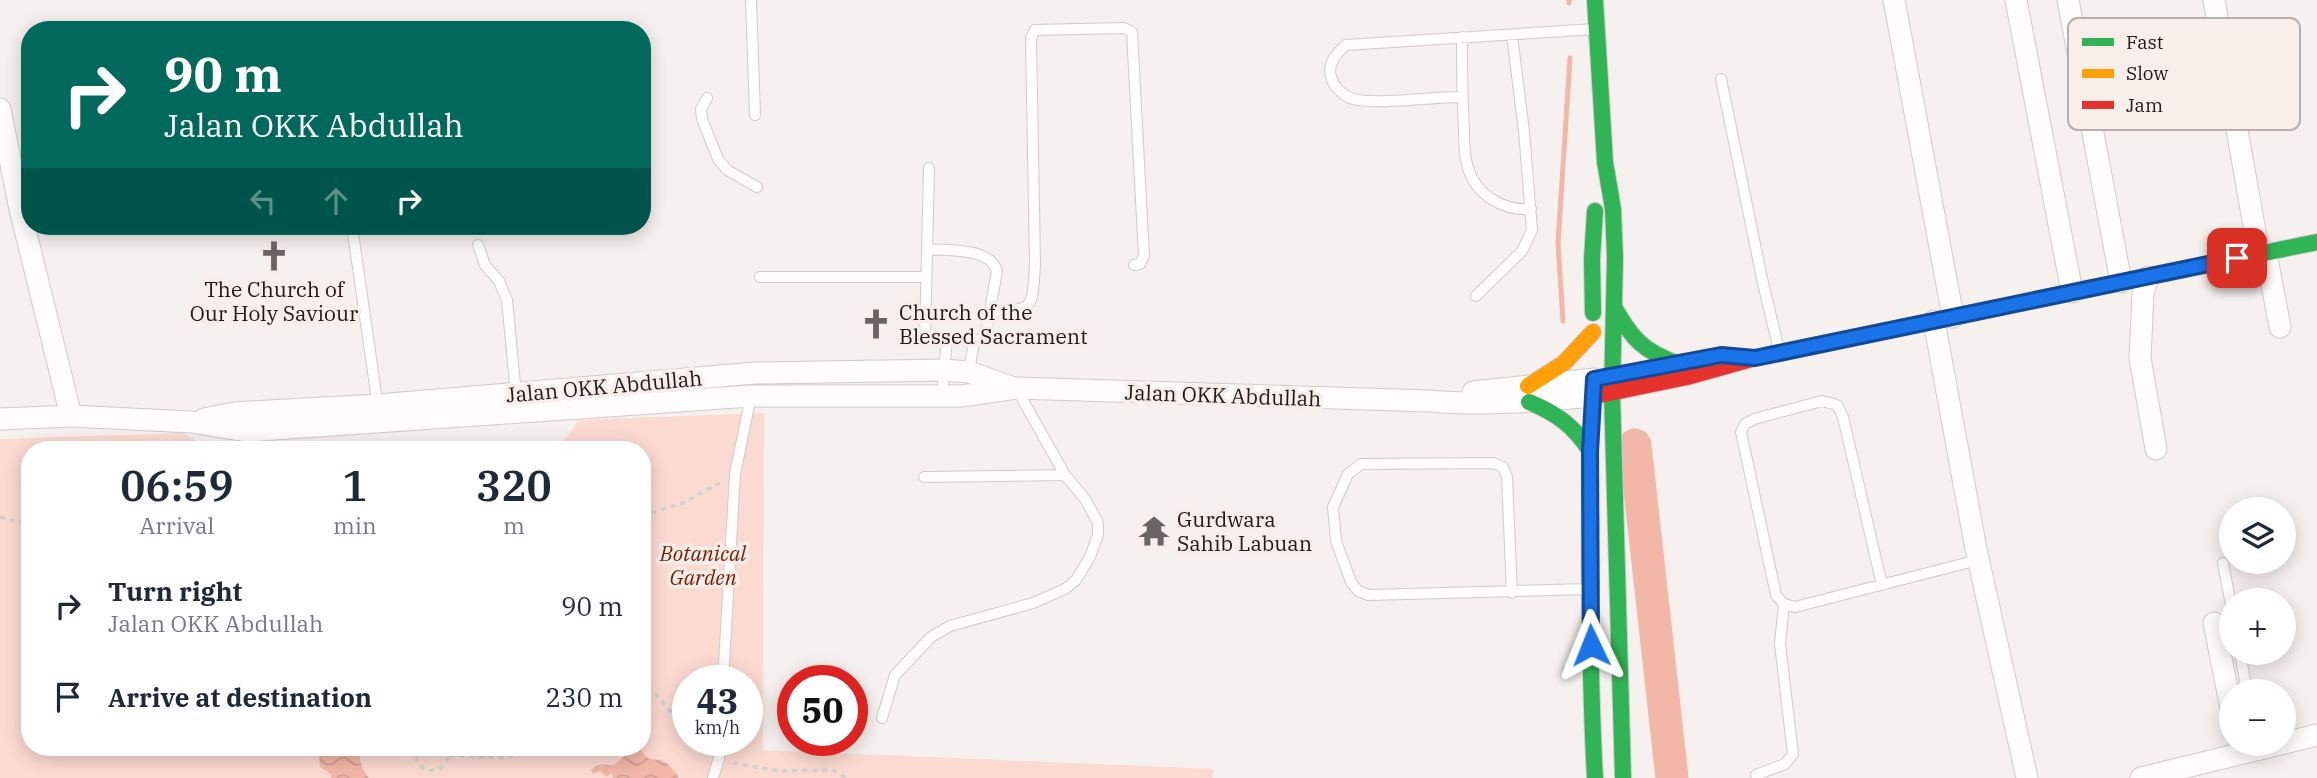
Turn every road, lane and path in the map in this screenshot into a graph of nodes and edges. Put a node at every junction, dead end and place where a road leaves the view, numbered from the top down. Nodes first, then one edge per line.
1 (751, 0) edge
2 (1595, 0) edge
3 (1894, 0) edge
4 (2016, 0) edge
5 (2068, 0) edge
6 (2214, 0) edge
7 (2071, 18) edge
8 (2217, 18) edge
9 (1597, 29) junction
10 (1512, 35) junction
11 (1462, 37) junction
12 (1721, 79) dead end
13 (1462, 97) junction
14 (707, 98) dead end
15 (0, 109) edge
16 (755, 115) dead end
17 (2092, 130) edge
18 (2239, 130) edge
19 (1605, 162) junction
20 (929, 168) dead end
21 (757, 187) dead end
22 (1531, 208) junction
23 (21, 212) edge
24 (26, 235) edge
25 (353, 235) edge
26 (2317, 242) edge
27 (478, 245) dead end
28 (927, 249) junction
29 (2263, 253) junction
30 (1134, 265) dead end
31 (760, 277) dead end
32 (926, 277) junction
33 (2148, 277) junction
34 (2121, 282) junction
35 (2072, 292) junction
36 (1476, 296) dead end
37 (1614, 307) junction
38 (989, 312) junction
39 (1944, 319) junction
40 (2280, 327) dead end
41 (1593, 332) junction
42 (947, 339) junction
43 (974, 341) junction
44 (1780, 352) junction
45 (1755, 358) junction
46 (1678, 364) junction
47 (943, 370) junction
48 (969, 372) junction
49 (1600, 378) junction
50 (1671, 380) junction
51 (1016, 388) junction
52 (1529, 394) junction
53 (942, 395) junction
54 (751, 396) junction
55 (516, 404) junction
56 (379, 414) junction
57 (71, 416) junction
58 (0, 419) edge
59 (1615, 446) junction
60 (2156, 449) dead end
61 (1590, 451) junction
62 (736, 474) junction
63 (1065, 475) junction
64 (924, 477) dead end
65 (651, 513) edge
66 (0, 517) edge
67 (21, 523) edge
68 (1978, 560) junction
69 (1882, 585) junction
70 (1590, 589) junction
71 (1512, 593) junction
72 (1784, 604) junction
73 (2214, 623) dead end
74 (724, 665) edge
75 (2225, 679) edge
76 (651, 689) edge
77 (672, 713) edge
78 (882, 718) dead end
79 (2317, 735) edge
80 (2296, 739) edge
81 (415, 756) edge
82 (449, 756) edge
83 (467, 756) edge
84 (512, 756) edge
85 (717, 756) edge
86 (719, 758) junction
87 (2232, 759) edge
88 (431, 772) junction
89 (1756, 775) dead end
90 (432, 778) edge
91 (713, 778) edge
92 (847, 778) edge
93 (1595, 778) edge
94 (1623, 778) edge
95 (2027, 778) edge
96 (2141, 778) edge

1 - 16 lane
2 - 9 main road
3 - 39 street
4 - 35 street
5 - 7 street
6 - 8 street
9 - 10 lane
9 - 19 main road
10 - 11 lane
10 - 22 lane
11 - 13 lane
11 - 13 lane
12 - 44 lane
13 - 22 lane
14 - 21 lane
15 - 23 street
17 - 34 street
18 - 29 street
19 - 37 main road
19 - 41 main road
20 - 28 lane
22 - 36 lane
24 - 57 street
25 - 56 lane
26 - 29 main road, Jalan OKK Abdullah
27 - 55 lane
28 - 32 lane
28 - 38 lane
29 - 33 main road, Jalan OKK Abdullah
29 - 40 street
30 - 38 lane
31 - 32 lane
32 - 42 lane
33 - 34 main road, Jalan OKK Abdullah
33 - 60 street
34 - 35 main road, Jalan OKK Abdullah
35 - 39 main road, Jalan OKK Abdullah
37 - 46 main road
37 - 49 main road
38 - 43 lane
39 - 44 main road, Jalan OKK Abdullah
39 - 68 street
41 - 49 main road
41 - 52 main road
42 - 43 lane
42 - 47 lane
43 - 48 lane
44 - 45 main road, Jalan OKK Abdullah
45 - 46 main road, Jalan OKK Abdullah
45 - 50 main road, Jalan OKK Abdullah
46 - 49 main road, Jalan OKK Abdullah
47 - 48 street, Jalan OKK Abdullah
47 - 53 lane
47 - 55 street, Jalan OKK Abdullah
48 - 51 street, Jalan OKK Abdullah
49 - 50 main road, Jalan OKK Abdullah
49 - 52 street, Jalan OKK Abdullah
49 - 59 main road
49 - 61 main road
50 - 59 main road
51 - 52 street, Jalan OKK Abdullah
51 - 53 street, Jalan OKK Abdullah
51 - 63 lane
52 - 61 main road
53 - 54 street, Jalan OKK Abdullah
54 - 55 street, Jalan OKK Abdullah
54 - 62 lane
55 - 56 street, Jalan OKK Abdullah
56 - 57 street, Jalan OKK Abdullah
57 - 58 street, Jalan OKK Abdullah
59 - 94 main road
61 - 70 main road
62 - 65 path
62 - 74 lane
63 - 64 lane
63 - 78 lane
66 - 67 path
68 - 69 lane
68 - 95 street
69 - 72 lane
69 - 72 lane
70 - 71 lane
70 - 93 main road
71 - 71 lane
72 - 89 lane
73 - 75 street
76 - 77 path
79 - 80 street
81 - 88 path
82 - 88 path
83 - 84 path
85 - 86 path
86 - 91 lane
86 - 92 path
87 - 96 street
88 - 90 path

